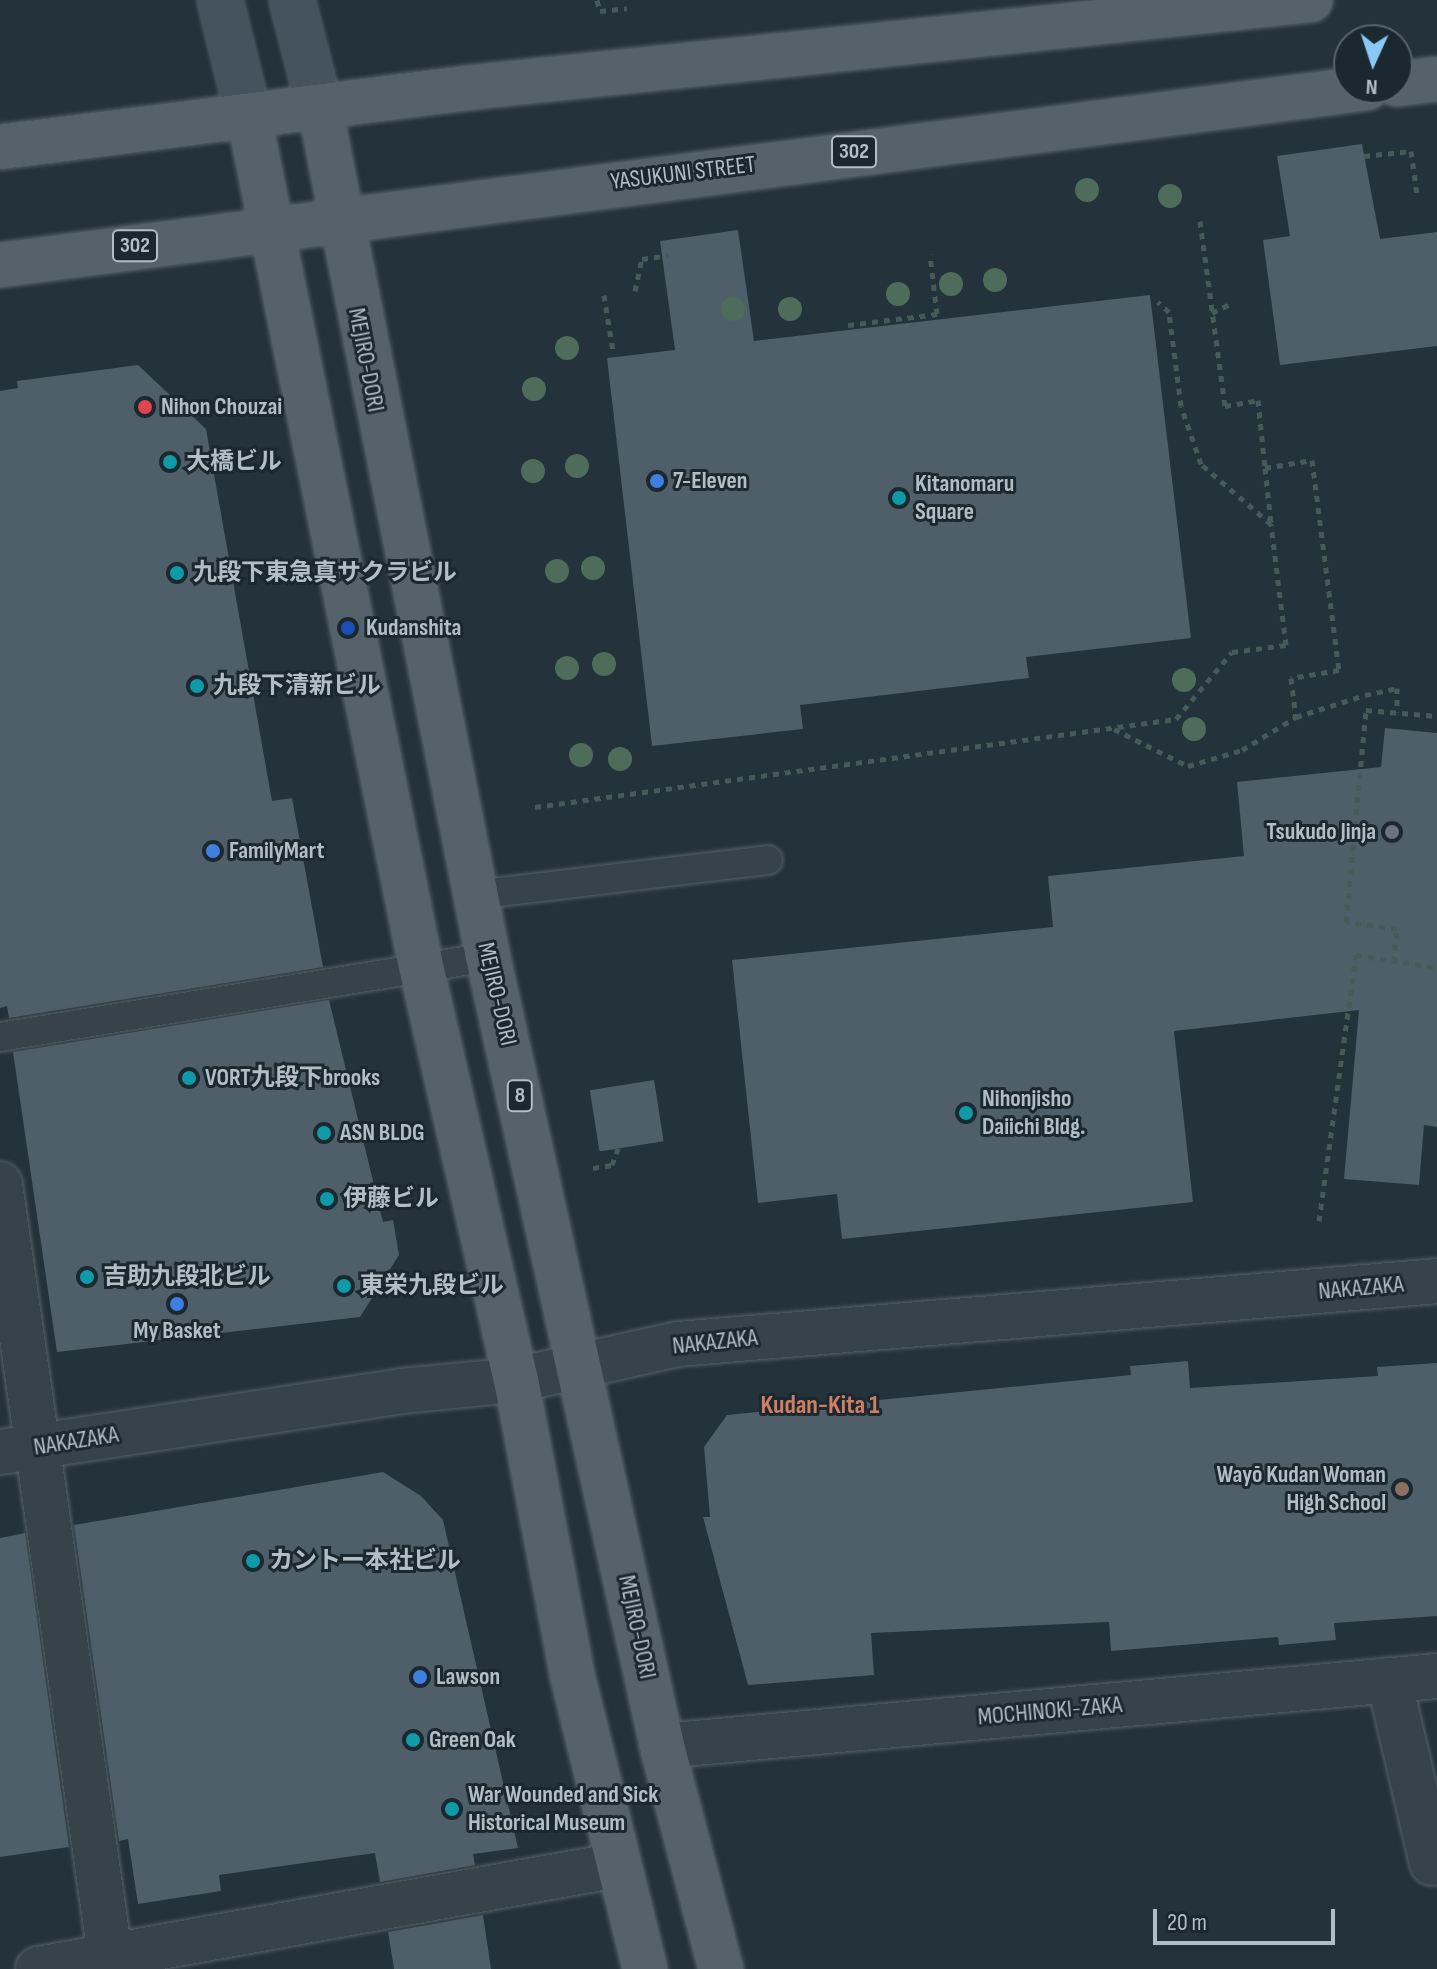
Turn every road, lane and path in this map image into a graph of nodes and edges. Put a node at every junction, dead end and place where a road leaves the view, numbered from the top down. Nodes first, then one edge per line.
1 (220, 0) edge
2 (292, 0) edge
3 (597, 0) edge
4 (1310, 0) edge
5 (627, 8) dead end
6 (1437, 79) edge
7 (1413, 82) edge
8 (1333, 92) edge
9 (320, 108) junction
10 (249, 117) junction
11 (0, 147) edge
12 (1364, 156) dead end
13 (1417, 194) dead end
14 (340, 217) junction
15 (1200, 221) dead end
16 (269, 226) junction
17 (930, 254) dead end
18 (669, 255) dead end
19 (0, 265) edge
20 (635, 291) dead end
21 (604, 295) dead end
22 (1158, 302) dead end
23 (1230, 304) dead end
24 (1212, 313) junction
25 (848, 325) dead end
26 (613, 351) dead end
27 (1265, 468) junction
28 (1271, 524) junction
29 (1397, 712) junction
30 (1437, 716) edge
31 (1296, 717) junction
32 (1111, 728) junction
33 (535, 807) dead end
34 (768, 860) dead end
35 (475, 895) junction
36 (488, 957) junction
37 (1394, 962) junction
38 (421, 966) junction
39 (1437, 968) edge
40 (0, 1037) edge
41 (620, 1143) dead end
42 (593, 1168) dead end
43 (0, 1184) edge
44 (1319, 1221) dead end
45 (1437, 1281) edge
46 (582, 1365) junction
47 (516, 1380) junction
48 (20, 1449) edge
49 (1437, 1676) edge
50 (1389, 1680) junction
51 (662, 1746) junction
52 (1432, 1863) dead end
53 (618, 1865) junction
54 (111, 1963) edge
55 (38, 1969) edge
56 (645, 1969) edge
57 (721, 1969) edge

1 - 10 main road
2 - 9 main road
3 - 5 path
4 - 9 main road
6 - 7 main road
8 - 14 main road, YASUKUNI STREET / 302
9 - 10 main road
9 - 14 main road, MEJIRO-DORI / 8
10 - 11 main road
10 - 16 main road
12 - 13 path
14 - 16 main road, YASUKUNI STREET / 302
14 - 35 main road, MEJIRO-DORI / 8
15 - 24 path
16 - 19 main road, YASUKUNI STREET / 302
16 - 38 main road
17 - 25 path
18 - 20 path
21 - 26 path
22 - 28 path
23 - 24 path
24 - 27 path
27 - 28 path
27 - 31 path
28 - 32 path
29 - 30 path
29 - 31 path
29 - 37 path
31 - 32 path
32 - 33 path
34 - 35 lane
35 - 36 main road, MEJIRO-DORI / 8
36 - 38 lane
36 - 46 main road, MEJIRO-DORI / 8
37 - 39 path
37 - 44 path
38 - 40 lane
38 - 47 main road
41 - 42 path
43 - 48 street
45 - 46 street, NAKAZAKA
46 - 47 street, NAKAZAKA
46 - 51 main road, MEJIRO-DORI / 8
47 - 48 street, NAKAZAKA
47 - 53 main road
48 - 54 street
49 - 50 street, MOCHINOKI-ZAKA
50 - 51 street, MOCHINOKI-ZAKA
50 - 52 street
51 - 57 main road, MEJIRO-DORI / 8
53 - 54 street
53 - 56 main road
54 - 55 street

